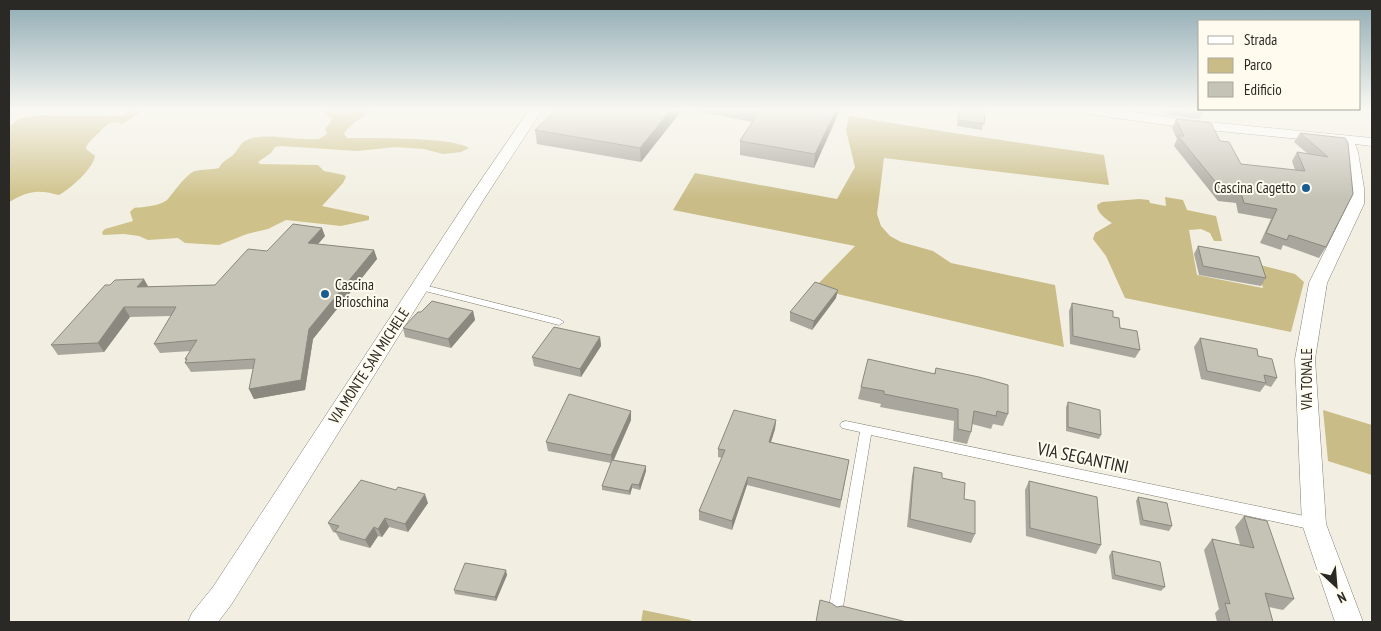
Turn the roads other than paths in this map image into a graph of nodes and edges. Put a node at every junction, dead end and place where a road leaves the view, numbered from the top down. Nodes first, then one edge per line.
1 (516, 139) edge
2 (1341, 139) edge
3 (1346, 140) junction
4 (1372, 142) edge
5 (420, 286) junction
6 (559, 322) dead end
7 (846, 426) dead end
8 (866, 430) junction
9 (1314, 524) junction
10 (836, 607) edge
11 (202, 622) edge
12 (1349, 622) edge

1 - 5 street, VIA MONTE SAN MICHELE
2 - 3 street
3 - 4 street
3 - 9 street, VIA TONALE
5 - 6 lane
5 - 11 street, VIA MONTE SAN MICHELE
7 - 8 lane, VIA SEGANTINI
8 - 9 lane, VIA SEGANTINI
8 - 10 lane
9 - 12 street, VIA TONALE

